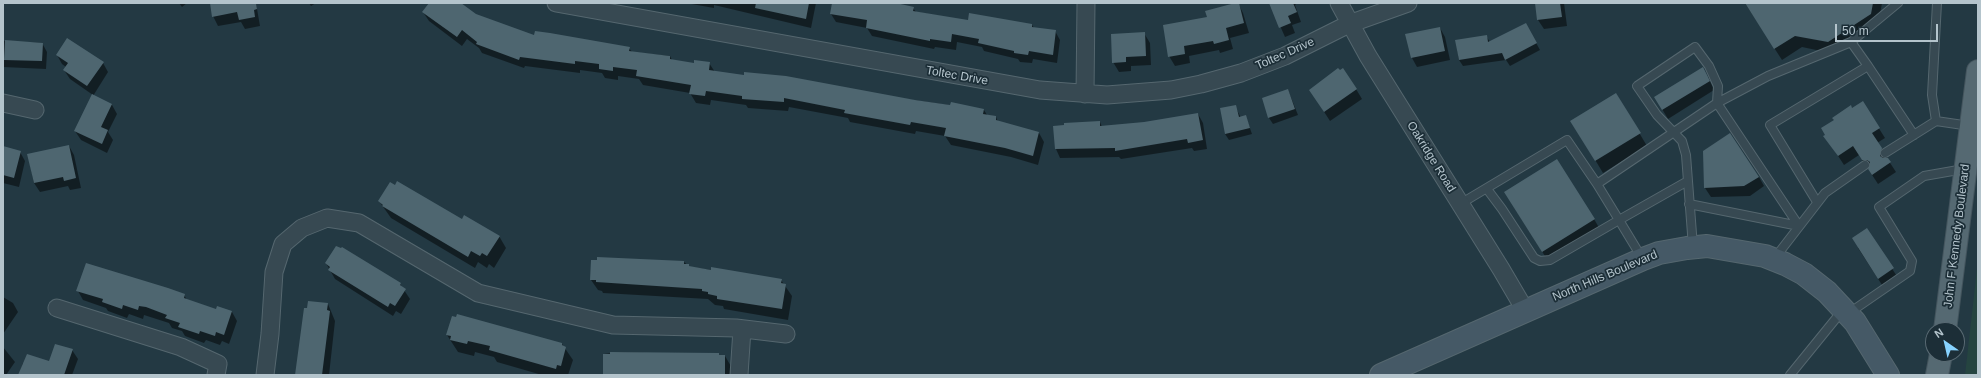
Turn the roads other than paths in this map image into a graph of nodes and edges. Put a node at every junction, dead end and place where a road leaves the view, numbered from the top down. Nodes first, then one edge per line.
1 (556, 3) edge
2 (1086, 3) edge
3 (1339, 3) edge
4 (1408, 3) edge
5 (1898, 3) edge
6 (1936, 3) edge
7 (1349, 24) junction
8 (1851, 42) junction
9 (1868, 66) junction
10 (1978, 71) edge
11 (1086, 94) junction
12 (3, 103) edge
13 (1717, 103) junction
14 (35, 110) dead end
15 (1936, 121) junction
16 (1971, 126) junction
17 (1675, 132) junction
18 (1912, 136) junction
19 (1885, 153) dead end
20 (1866, 165) dead end
21 (1966, 169) junction
22 (1686, 182) junction
23 (1597, 184) junction
24 (1486, 189) junction
25 (1817, 202) junction
26 (1460, 204) junction
27 (1688, 204) junction
28 (1619, 220) junction
29 (1799, 226) junction
30 (1693, 247) junction
31 (1643, 259) junction
32 (1773, 260) junction
33 (57, 308) dead end
34 (1525, 310) junction
35 (1846, 311) junction
36 (1946, 322) edge
37 (742, 329) junction
38 (786, 334) dead end
39 (1939, 362) edge
40 (216, 375) edge
41 (265, 375) edge
42 (739, 375) edge
43 (1381, 375) edge
44 (1790, 375) edge
45 (1888, 375) edge
46 (1937, 375) edge

1 - 11 street, Toltec Drive
2 - 11 street
3 - 7 street, Oakridge Road
4 - 7 street, Toltec Drive
5 - 8 lane
6 - 15 lane
7 - 11 street, Toltec Drive
7 - 26 street, Oakridge Road
8 - 9 lane
8 - 13 lane
9 - 18 lane
9 - 25 lane
10 - 16 main road, John F Kennedy Boulevard
12 - 14 street
13 - 17 lane
13 - 17 lane
13 - 29 lane
15 - 16 lane
15 - 18 lane
16 - 21 main road, John F Kennedy Boulevard
17 - 22 lane
17 - 23 lane
18 - 19 lane
20 - 25 lane
21 - 35 lane
21 - 36 main road, John F Kennedy Boulevard
22 - 27 lane
22 - 28 lane
23 - 24 lane
23 - 28 lane
24 - 26 lane
24 - 28 lane
25 - 29 lane
26 - 34 street, Oakridge Road
27 - 29 lane
27 - 30 lane
28 - 31 lane
29 - 32 lane
30 - 31 street, North Hills Boulevard
30 - 32 street, North Hills Boulevard
31 - 34 street, North Hills Boulevard
32 - 35 street, North Hills Boulevard
33 - 40 street
34 - 43 street, North Hills Boulevard
35 - 44 lane
35 - 45 street, North Hills Boulevard
37 - 38 street
37 - 41 street
37 - 42 street
39 - 46 main road

